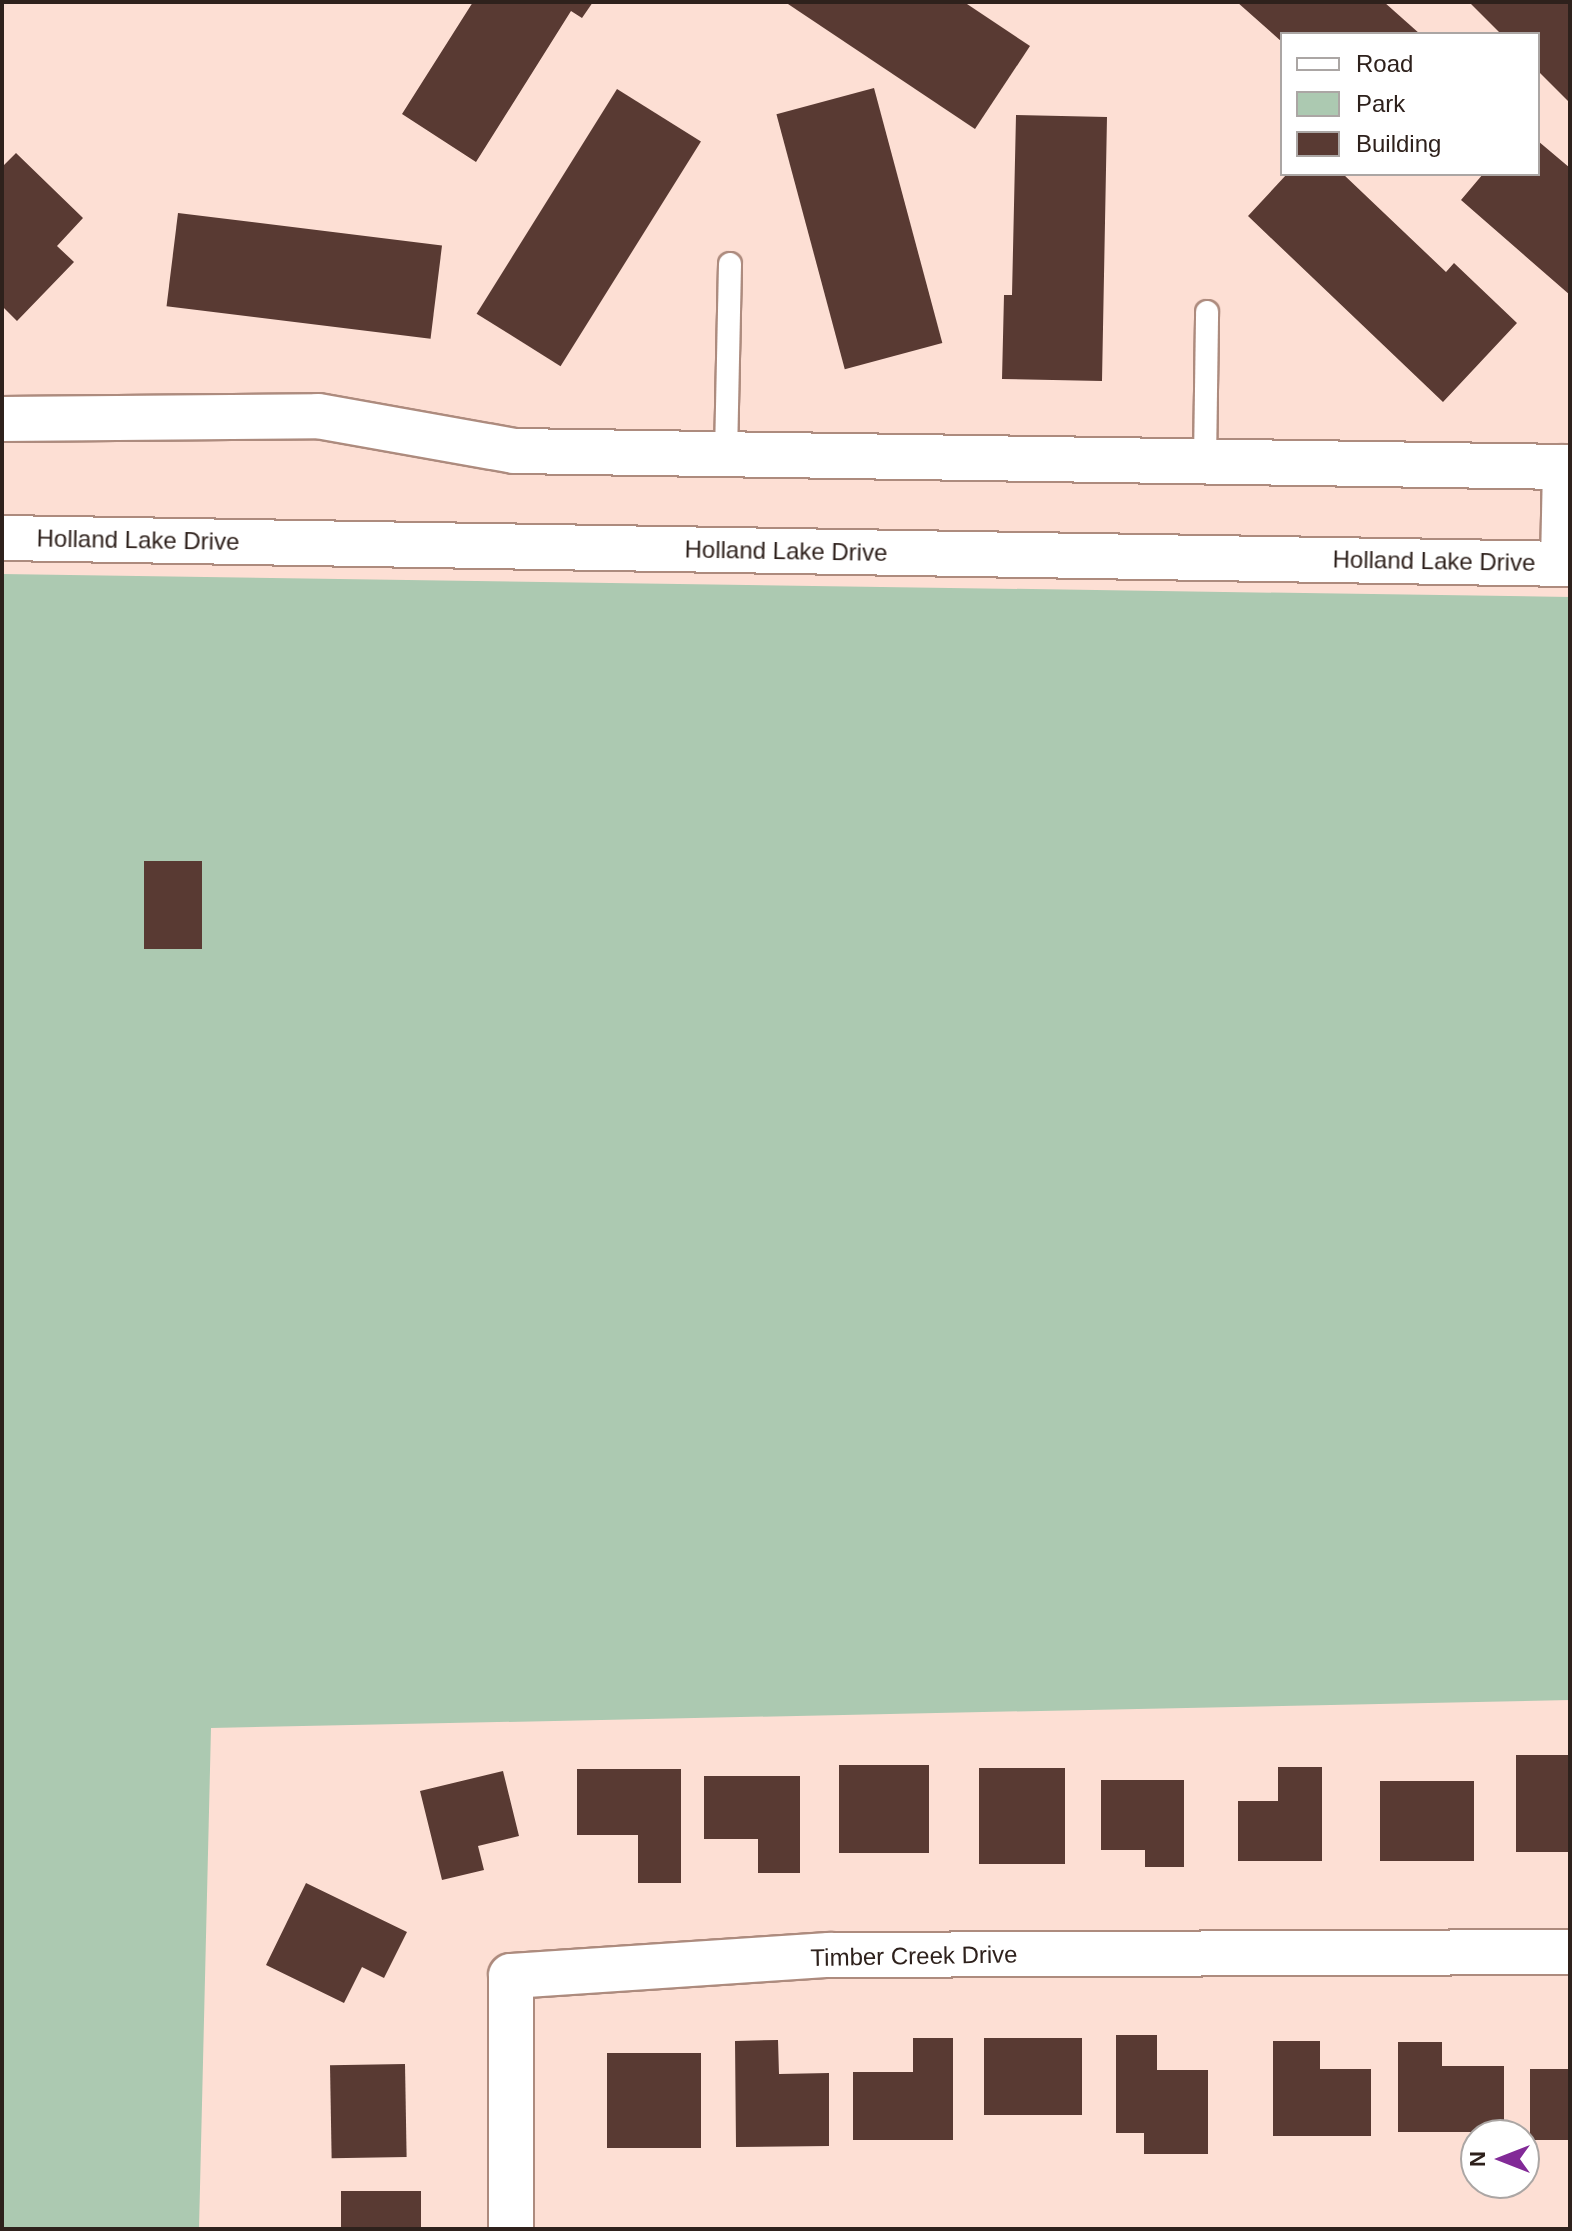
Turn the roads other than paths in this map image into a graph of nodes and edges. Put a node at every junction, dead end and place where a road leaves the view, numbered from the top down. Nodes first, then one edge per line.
1 (730, 264) dead end
2 (1207, 312) dead end
3 (2, 419) edge
4 (726, 455) junction
5 (1205, 462) junction
6 (1568, 467) edge
7 (2, 538) edge
8 (1566, 564) edge
9 (1570, 1952) edge
10 (511, 2229) edge

1 - 4 lane
2 - 5 lane
3 - 4 street
4 - 5 street
5 - 6 street
6 - 8 street
7 - 8 street, Holland Lake Drive
9 - 10 street, Timber Creek Drive

